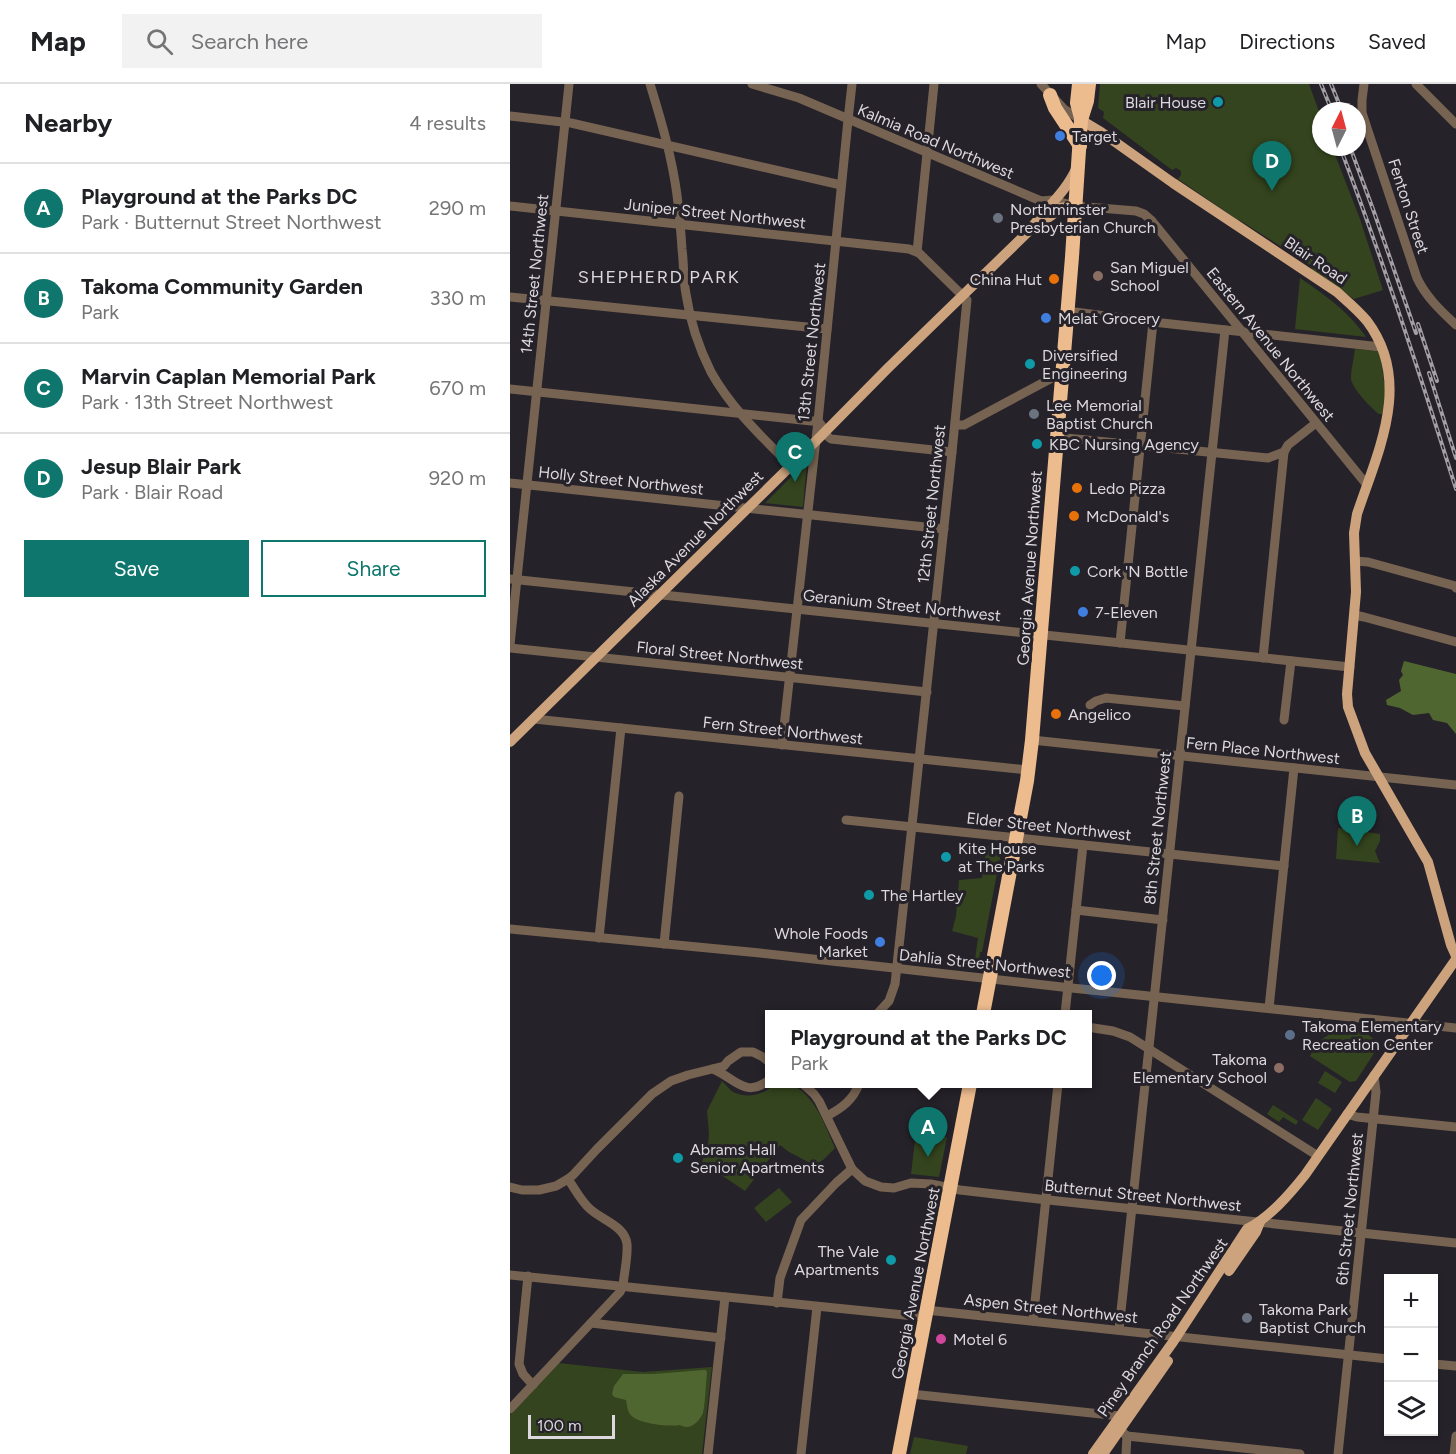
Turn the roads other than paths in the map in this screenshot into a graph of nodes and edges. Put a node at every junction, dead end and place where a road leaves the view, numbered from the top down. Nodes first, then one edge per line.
1 (569, 84) edge
2 (650, 84) edge
3 (752, 84) edge
4 (852, 84) edge
5 (934, 84) edge
6 (1041, 84) edge
7 (1079, 84) edge
8 (1089, 84) edge
9 (1364, 84) edge
10 (1416, 84) edge
11 (1050, 95) junction
12 (510, 116) edge
13 (848, 120) junction
14 (1081, 120) junction
15 (565, 122) junction
16 (1456, 124) edge
17 (667, 145) junction
18 (1080, 146) junction
19 (927, 154) junction
20 (1079, 162) junction
21 (841, 185) junction
22 (1051, 204) junction
23 (510, 206) edge
24 (1075, 206) junction
25 (556, 211) junction
26 (680, 224) junction
27 (836, 241) junction
28 (917, 252) junction
29 (963, 296) junction
30 (510, 297) edge
31 (546, 300) junction
32 (1067, 311) junction
33 (689, 314) junction
34 (1153, 322) junction
35 (1456, 325) edge
36 (827, 329) junction
37 (1225, 330) junction
38 (1242, 332) junction
39 (1381, 347) junction
40 (1061, 378) junction
41 (510, 388) edge
42 (537, 391) junction
43 (739, 413) junction
44 (818, 422) junction
45 (1316, 423) junction
46 (955, 425) junction
47 (822, 434) junction
48 (1056, 437) junction
49 (1140, 445) junction
50 (952, 452) junction
51 (1284, 452) junction
52 (1212, 453) junction
53 (790, 465) junction
54 (510, 483) edge
55 (527, 485) junction
56 (1367, 485) junction
57 (747, 508) junction
58 (808, 514) junction
59 (944, 529) junction
60 (1355, 561) junction
61 (513, 580) edge
62 (1456, 588) edge
63 (659, 595) junction
64 (797, 609) junction
65 (1354, 615) junction
66 (934, 624) junction
67 (1041, 635) junction
68 (1456, 642) edge
69 (1120, 643) junction
70 (510, 647) edge
71 (1191, 651) junction
72 (596, 657) junction
73 (1263, 658) junction
74 (1291, 661) junction
75 (1350, 667) junction
76 (790, 678) junction
77 (927, 692) junction
78 (1090, 705) dead end
79 (1185, 706) junction
80 (534, 719) junction
81 (1284, 720) dead end
82 (621, 728) junction
83 (1032, 740) junction
84 (510, 742) edge
85 (782, 745) junction
86 (1180, 756) junction
87 (920, 760) junction
88 (1294, 768) junction
89 (1028, 770) junction
90 (1379, 777) junction
91 (1456, 785) edge
92 (679, 796) dead end
93 (846, 820) dead end
94 (912, 827) junction
95 (1016, 838) junction
96 (1083, 845) junction
97 (1170, 854) junction
98 (1284, 866) junction
99 (1076, 910) junction
100 (1163, 920) junction
101 (510, 929) edge
102 (599, 938) junction
103 (664, 944) junction
104 (1456, 958) edge
105 (897, 969) junction
106 (989, 979) junction
107 (1068, 988) junction
108 (1155, 997) junction
109 (1269, 1008) junction
110 (881, 1010) edge
111 (984, 1010) edge
112 (1065, 1010) edge
113 (1410, 1024) junction
114 (1092, 1028) edge
115 (1456, 1028) edge
116 (1149, 1049) junction
117 (765, 1059) edge
118 (726, 1067) junction
119 (1374, 1075) junction
120 (765, 1083) edge
121 (808, 1088) edge
122 (857, 1088) edge
123 (969, 1088) edge
124 (1057, 1088) edge
125 (1347, 1114) junction
126 (827, 1116) junction
127 (1374, 1119) junction
128 (1456, 1127) edge
129 (1318, 1156) junction
130 (852, 1169) junction
131 (568, 1179) junction
132 (510, 1187) edge
133 (950, 1188) junction
134 (1045, 1199) junction
135 (1132, 1208) junction
136 (1260, 1222) junction
137 (1362, 1233) junction
138 (1456, 1243) edge
139 (510, 1275) edge
140 (528, 1276) junction
141 (623, 1287) junction
142 (725, 1297) junction
143 (777, 1303) junction
144 (817, 1307) junction
145 (925, 1312) junction
146 (1033, 1321) junction
147 (591, 1323) junction
148 (1119, 1330) junction
149 (721, 1338) junction
150 (1180, 1338) junction
151 (1349, 1354) junction
152 (1384, 1358) edge
153 (1438, 1364) edge
154 (1456, 1366) edge
155 (533, 1385) junction
156 (910, 1394) junction
157 (510, 1409) edge
158 (1120, 1416) junction
159 (1124, 1433) junction
160 (1456, 1436) edge
161 (1260, 1452) edge
162 (708, 1454) edge
163 (801, 1454) edge
164 (899, 1454) edge
165 (1093, 1454) edge
166 (1103, 1454) edge
167 (1125, 1454) edge
168 (1300, 1454) edge
169 (1338, 1454) edge
170 (1454, 1454) edge

1 - 15 street, 14th Street Northwest
2 - 17 street
3 - 13 street, Kalmia Road Northwest
4 - 13 street, 13th Street Northwest
5 - 19 street
6 - 11 street
7 - 14 highway
8 - 14 highway
9 - 35 street, Fenton Street
10 - 16 street
11 - 14 street
11 - 18 highway
12 - 15 street
13 - 19 street, Kalmia Road Northwest
13 - 21 street, 13th Street Northwest
14 - 18 highway, Georgia Avenue Northwest
14 - 39 main road, Blair Road
15 - 17 street
15 - 25 street, 14th Street Northwest
17 - 21 street
17 - 26 street
18 - 20 highway, Georgia Avenue Northwest
19 - 22 street, Kalmia Road Northwest
19 - 28 street
20 - 22 main road, Alaska Avenue Northwest
20 - 24 highway, Georgia Avenue Northwest
21 - 27 street, 13th Street Northwest
22 - 24 main road
22 - 29 main road, Alaska Avenue Northwest
23 - 25 street, Juniper Street Northwest
24 - 32 highway, Georgia Avenue Northwest
24 - 38 street, Eastern Avenue Northwest
25 - 26 street, Juniper Street Northwest
25 - 31 street, 14th Street Northwest
26 - 27 street, Juniper Street Northwest
26 - 33 street
27 - 28 street, Juniper Street Northwest
27 - 36 street, 13th Street Northwest
28 - 29 street
29 - 46 street, 12th Street Northwest
29 - 47 main road, Alaska Avenue Northwest
30 - 31 street
31 - 33 street
31 - 42 street, 14th Street Northwest
32 - 34 street
32 - 40 highway, Georgia Avenue Northwest
33 - 36 street
33 - 43 street
34 - 37 street
34 - 49 street
36 - 44 street, 13th Street Northwest
37 - 38 street
37 - 52 street, 8th Street Northwest
38 - 39 street
38 - 45 street, Eastern Avenue Northwest
39 - 56 main road, Blair Road
40 - 46 street
40 - 48 highway, Georgia Avenue Northwest
41 - 42 street
42 - 43 street
42 - 55 street, 14th Street Northwest
43 - 44 street
43 - 53 street
44 - 47 street, 13th Street Northwest
44 - 47 street
45 - 51 street
45 - 56 street, Eastern Avenue Northwest
46 - 50 street, 12th Street Northwest
47 - 50 street
47 - 53 main road, Alaska Avenue Northwest
47 - 58 street, 13th Street Northwest
48 - 49 street
48 - 67 highway, Georgia Avenue Northwest
49 - 52 street
49 - 69 street
50 - 59 street, 12th Street Northwest
51 - 52 street
51 - 73 street
52 - 71 street, 8th Street Northwest
53 - 57 main road, Alaska Avenue Northwest
54 - 55 street, Holly Street Northwest
55 - 57 street, Holly Street Northwest
55 - 61 street, 14th Street Northwest
56 - 60 main road, Blair Road
57 - 58 street, Holly Street Northwest
57 - 63 main road, Alaska Avenue Northwest
58 - 59 street, Holly Street Northwest
58 - 64 street, 13th Street Northwest
59 - 66 street, 12th Street Northwest
60 - 62 street
60 - 65 main road, Blair Road
61 - 63 street, Geranium Street Northwest
61 - 70 street, 14th Street Northwest
63 - 64 street, Geranium Street Northwest
63 - 72 main road, Alaska Avenue Northwest
64 - 66 street, Geranium Street Northwest
64 - 76 street, 13th Street Northwest
65 - 68 street
65 - 75 main road, Blair Road
66 - 67 street, Geranium Street Northwest
66 - 77 street, 12th Street Northwest
67 - 69 street, Geranium Street Northwest
67 - 83 highway, Georgia Avenue Northwest
69 - 71 street, Geranium Street Northwest
70 - 72 street, Floral Street Northwest
71 - 73 street, Geranium Street Northwest
71 - 79 street, 8th Street Northwest
72 - 76 street, Floral Street Northwest
72 - 80 main road, Alaska Avenue Northwest
73 - 74 street, Geranium Street Northwest
74 - 75 street, Geranium Street Northwest
74 - 81 street
75 - 90 main road, Blair Road
76 - 77 street, Floral Street Northwest
76 - 85 street, 13th Street Northwest
77 - 87 street, 12th Street Northwest
78 - 79 street
79 - 86 street, 8th Street Northwest
80 - 82 street, Fern Street Northwest
80 - 84 main road, Alaska Avenue Northwest
82 - 85 street, Fern Street Northwest
82 - 102 street
83 - 86 street, Fern Place Northwest
83 - 89 highway, Georgia Avenue Northwest
85 - 87 street, Fern Street Northwest
86 - 88 street, Fern Place Northwest
86 - 97 street, 8th Street Northwest
87 - 89 street, Fern Street Northwest
87 - 94 street, 12th Street Northwest
88 - 90 street, Fern Place Northwest
88 - 98 street
89 - 95 highway, Georgia Avenue Northwest
90 - 91 street, Fern Place Northwest
90 - 104 main road, Blair Road
92 - 103 street
93 - 94 street, Elder Street Northwest
94 - 95 street, Elder Street Northwest
94 - 105 street, 12th Street Northwest
95 - 96 street, Elder Street Northwest
95 - 106 highway, Georgia Avenue Northwest
96 - 97 street, Elder Street Northwest
96 - 99 street
97 - 98 street, Elder Street Northwest
97 - 100 street, 8th Street Northwest
98 - 109 street
99 - 100 street
99 - 107 street
100 - 108 street, 8th Street Northwest
101 - 102 street, Dahlia Street Northwest
102 - 103 street, Dahlia Street Northwest
103 - 105 street, Dahlia Street Northwest
104 - 113 main road, Piney Branch Road Northwest
105 - 106 street, Dahlia Street Northwest
105 - 110 street, 12th Street Northwest
106 - 107 street, Dahlia Street Northwest
106 - 111 highway, Georgia Avenue Northwest
107 - 108 street, Dahlia Street Northwest
107 - 112 street
108 - 109 street, Dahlia Street Northwest
108 - 116 street, 8th Street Northwest
109 - 113 street, Dahlia Street Northwest
113 - 115 street, Dahlia Street Northwest
113 - 119 main road, Piney Branch Road Northwest
114 - 116 street
116 - 129 street
116 - 135 street, 8th Street Northwest
117 - 118 street
118 - 120 street
118 - 131 street
119 - 125 main road, Piney Branch Road Northwest
119 - 127 street, 6th Street Northwest
121 - 126 street
122 - 126 street
123 - 133 highway, Georgia Avenue Northwest
124 - 134 street
125 - 127 street
125 - 129 main road, Piney Branch Road Northwest
126 - 130 street
127 - 128 street
127 - 137 street, 6th Street Northwest
129 - 136 main road, Piney Branch Road Northwest
130 - 133 street, Butternut Street Northwest
130 - 143 street
131 - 132 street
131 - 141 street
133 - 134 street, Butternut Street Northwest
133 - 145 highway, Georgia Avenue Northwest
134 - 135 street, Butternut Street Northwest
134 - 146 street
135 - 136 street, Butternut Street Northwest
135 - 148 street, 8th Street Northwest
136 - 137 street, Butternut Street Northwest
136 - 150 main road, Piney Branch Road Northwest
137 - 138 street, Butternut Street Northwest
137 - 151 street, 6th Street Northwest
139 - 140 street, Aspen Street Northwest
140 - 141 street, Aspen Street Northwest
140 - 155 street
141 - 142 street, Aspen Street Northwest
141 - 147 street
142 - 143 street, Aspen Street Northwest
142 - 149 street
143 - 144 street, Aspen Street Northwest
144 - 145 street, Aspen Street Northwest
144 - 163 street
145 - 146 street, Aspen Street Northwest
145 - 156 highway, Georgia Avenue Northwest
146 - 148 street, Aspen Street Northwest
147 - 149 street
147 - 155 street
148 - 150 street, Aspen Street Northwest
149 - 162 street
150 - 151 street, Aspen Street Northwest
150 - 158 main road, Piney Branch Road Northwest
150 - 159 main road, Piney Branch Road Northwest
151 - 152 street, Aspen Street Northwest
151 - 169 street, 6th Street Northwest
153 - 154 street
155 - 157 street
156 - 158 street
156 - 164 highway, Georgia Avenue Northwest
158 - 165 main road, Piney Branch Road Northwest
159 - 161 street
159 - 166 main road, Piney Branch Road Northwest
159 - 167 street
160 - 170 street
161 - 168 street

